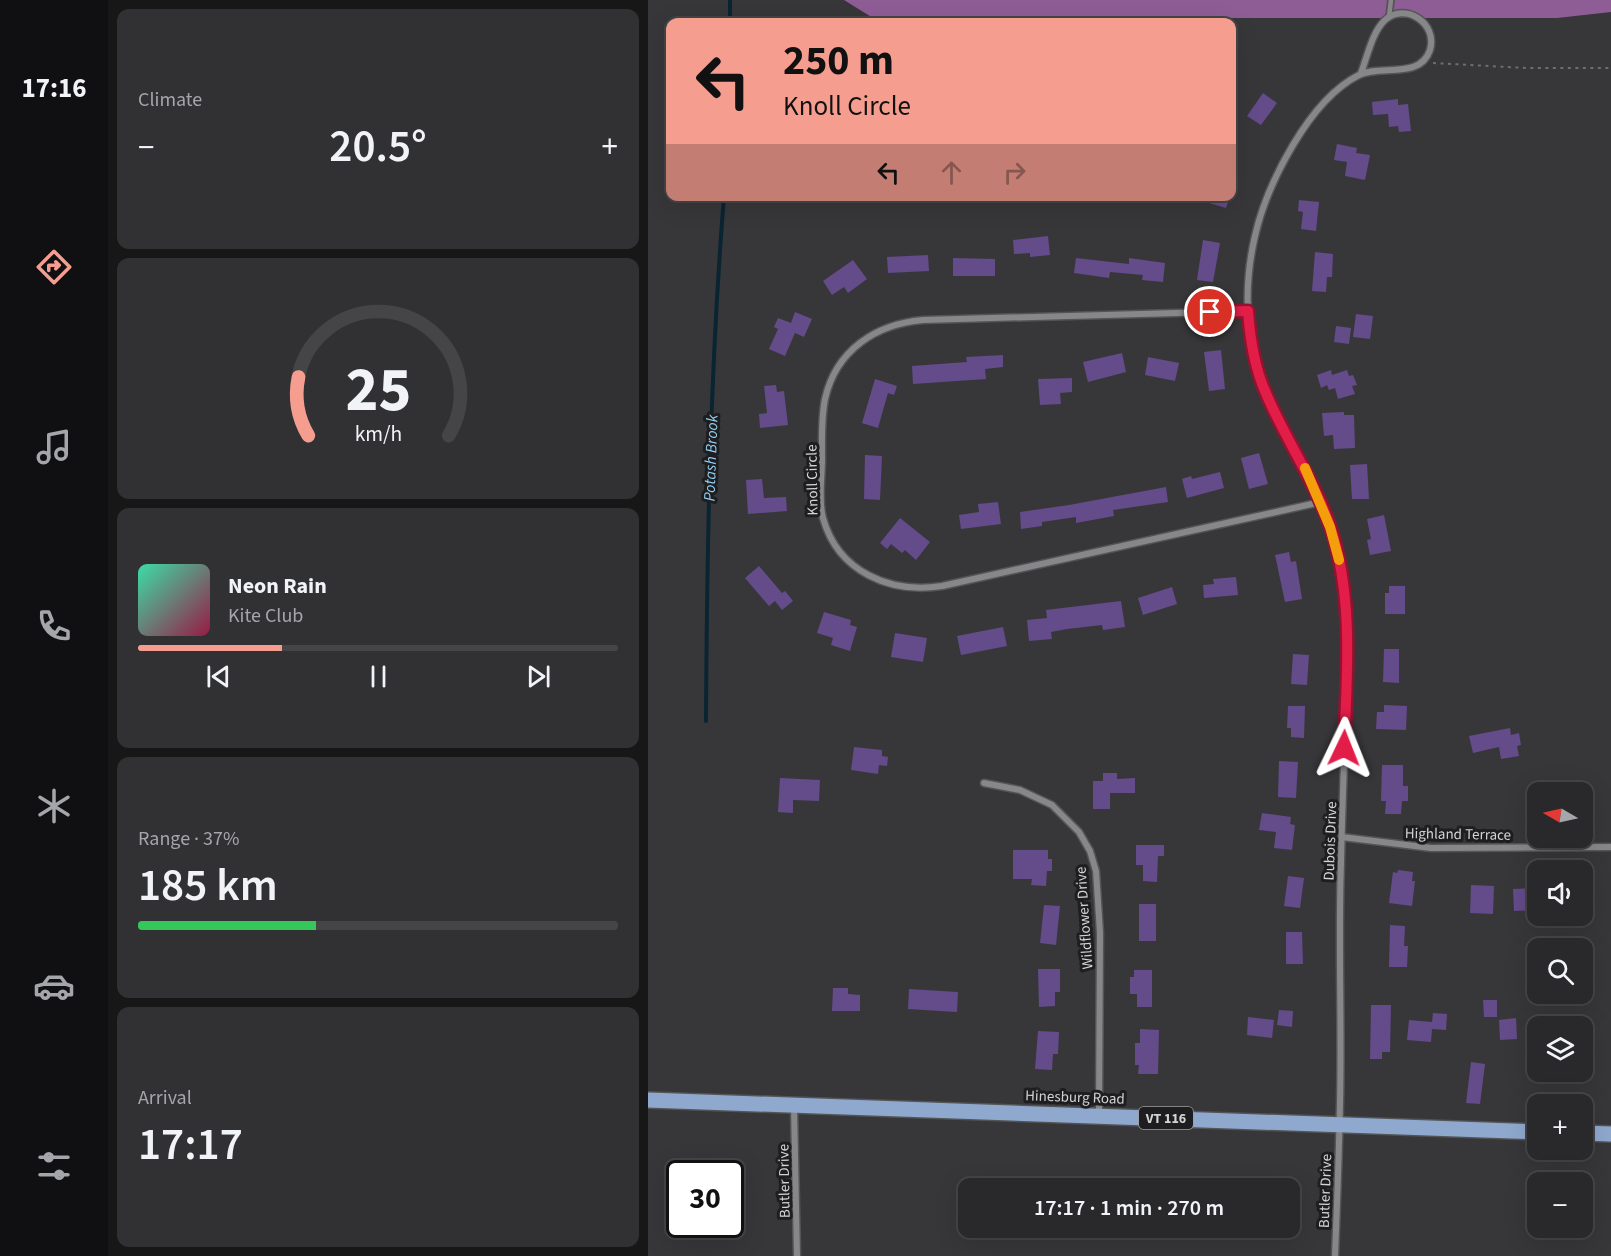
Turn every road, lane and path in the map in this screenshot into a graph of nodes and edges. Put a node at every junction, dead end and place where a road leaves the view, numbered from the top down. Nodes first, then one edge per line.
1 (1391, 0) edge
2 (1389, 17) junction
3 (1422, 62) junction
4 (1611, 68) edge
5 (1361, 73) junction
6 (1248, 311) junction
7 (1321, 502) junction
8 (984, 783) dead end
9 (1342, 837) junction
10 (1611, 847) edge
11 (648, 1100) edge
12 (794, 1106) junction
13 (1099, 1115) junction
14 (1339, 1126) junction
15 (1527, 1132) edge
16 (1593, 1133) edge
17 (1611, 1134) edge
18 (797, 1256) edge
19 (1335, 1256) edge

1 - 2 lane
2 - 3 street
2 - 5 street, Dubois Drive
3 - 4 path
3 - 5 street
5 - 6 street, Dubois Drive
6 - 7 street, Dubois Drive
6 - 7 street, Knoll Circle
7 - 9 street, Dubois Drive
8 - 13 street, Wildflower Drive
9 - 10 street, Highland Terrace
9 - 14 street, Dubois Drive
11 - 12 main road, Hinesburg Road / VT 116
12 - 13 main road, Hinesburg Road / VT 116
12 - 18 street, Butler Drive
13 - 14 main road, Hinesburg Road / VT 116
14 - 15 main road, Hinesburg Road / VT 116
14 - 19 street, Butler Drive
16 - 17 main road

